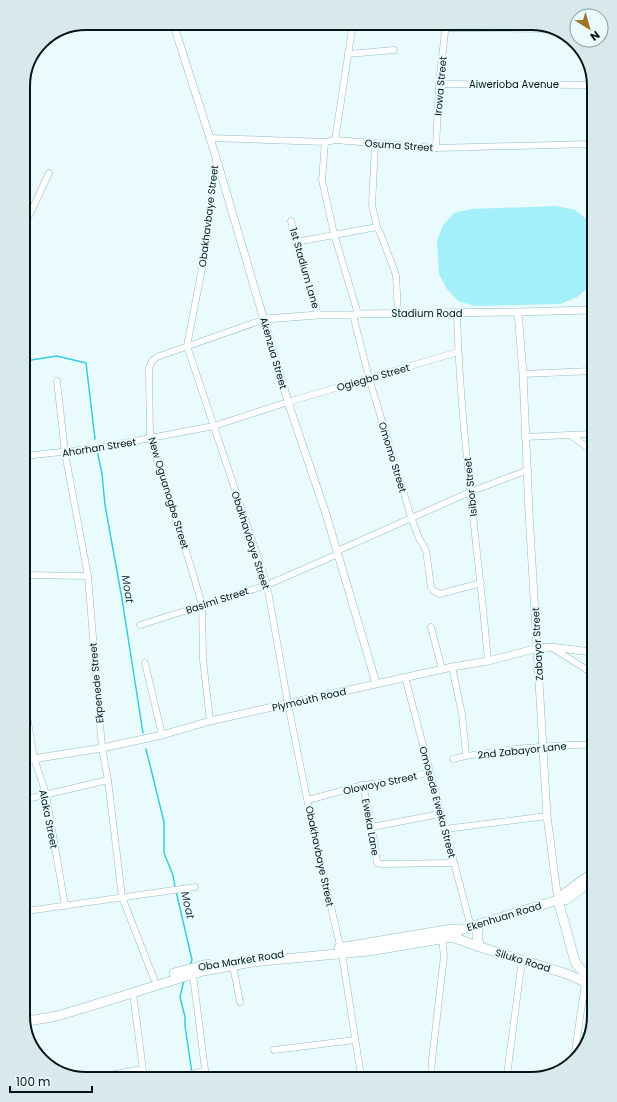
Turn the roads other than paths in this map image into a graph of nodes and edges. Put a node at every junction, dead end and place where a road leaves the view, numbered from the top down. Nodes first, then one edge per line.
1 (177, 30) edge
2 (352, 30) edge
3 (444, 30) edge
4 (394, 50) dead end
5 (348, 54) junction
6 (439, 84) junction
7 (587, 85) edge
8 (209, 138) junction
9 (335, 140) junction
10 (325, 142) junction
11 (375, 144) junction
12 (587, 144) edge
13 (436, 148) junction
14 (216, 158) junction
15 (49, 173) dead end
16 (30, 214) edge
17 (291, 222) dead end
18 (377, 227) junction
19 (334, 234) junction
20 (296, 242) junction
21 (587, 310) edge
22 (518, 312) junction
23 (398, 313) junction
24 (456, 313) junction
25 (318, 315) junction
26 (356, 315) junction
27 (264, 319) junction
28 (187, 346) junction
29 (458, 352) junction
30 (587, 370) edge
31 (523, 374) junction
32 (369, 378) junction
33 (57, 381) dead end
34 (288, 402) junction
35 (214, 426) junction
36 (587, 434) edge
37 (572, 436) junction
38 (525, 437) junction
39 (150, 439) junction
40 (587, 447) edge
41 (65, 453) junction
42 (30, 456) edge
43 (528, 470) junction
44 (470, 492) junction
45 (412, 518) junction
46 (337, 553) junction
47 (30, 575) edge
48 (88, 576) junction
49 (481, 583) junction
50 (267, 585) junction
51 (202, 605) junction
52 (140, 625) dead end
53 (431, 627) dead end
54 (551, 647) junction
55 (538, 648) junction
56 (587, 651) edge
57 (488, 661) junction
58 (145, 663) dead end
59 (452, 667) junction
60 (442, 669) junction
61 (587, 670) edge
62 (405, 677) junction
63 (376, 683) junction
64 (288, 704) junction
65 (210, 721) junction
66 (30, 734) edge
67 (162, 735) junction
68 (587, 745) edge
69 (542, 746) junction
70 (102, 748) junction
71 (466, 755) junction
72 (34, 758) junction
73 (30, 759) edge
74 (453, 759) dead end
75 (429, 772) junction
76 (108, 780) junction
77 (363, 786) junction
78 (46, 794) junction
79 (30, 798) edge
80 (308, 800) junction
81 (440, 814) junction
82 (547, 816) junction
83 (372, 827) junction
84 (445, 829) junction
85 (454, 863) junction
86 (587, 876) edge
87 (587, 885) edge
88 (195, 887) dead end
89 (122, 897) junction
90 (558, 900) junction
91 (65, 906) junction
92 (30, 910) edge
93 (480, 924) junction
94 (470, 927) junction
95 (460, 930) junction
96 (452, 937) junction
97 (442, 939) junction
98 (480, 947) junction
99 (341, 951) junction
100 (522, 960) junction
101 (233, 966) junction
102 (587, 974) edge
103 (193, 975) junction
104 (154, 979) junction
105 (587, 984) edge
106 (133, 993) junction
107 (587, 995) edge
108 (240, 1002) dead end
109 (30, 1015) edge
110 (30, 1021) edge
111 (355, 1040) junction
112 (576, 1049) edge
113 (274, 1050) dead end
114 (142, 1069) junction
115 (126, 1072) edge
116 (143, 1072) edge
117 (205, 1072) edge
118 (360, 1072) edge
119 (431, 1072) edge
120 (507, 1072) edge

1 - 8 street, Akenzua Street
2 - 5 street
3 - 6 street, Irowa Street
4 - 5 street
5 - 9 street
6 - 7 street, Aiwerioba Avenue
6 - 13 street, Irowa Street
8 - 10 street, Osuma Street
8 - 14 street, Akenzua Street
9 - 10 street, Osuma Street
9 - 11 street, Osuma Street
10 - 19 street, Omomo Street
11 - 13 street, Osuma Street
11 - 18 street
12 - 13 street, Osuma Street
14 - 27 street, Akenzua Street
14 - 28 street, Obakhavbaye Street
15 - 16 street
17 - 20 street, 1st Stadium Lane
18 - 19 street
18 - 23 street
19 - 20 street
19 - 26 street, Omomo Street
20 - 25 street, 1st Stadium Lane
21 - 22 street, Stadium Road
22 - 24 street, Stadium Road
22 - 31 street, Zabayor Street
23 - 24 street, Stadium Road
23 - 26 street, Stadium Road
24 - 29 street, Isibor Street
25 - 26 street, Stadium Road
25 - 27 street, Stadium Road
26 - 32 street, Omomo Street
27 - 28 street, New Oguanogbe Street
27 - 34 street, Akenzua Street
28 - 35 street, Obakhavbaye Street
28 - 39 street, New Oguanogbe Street
29 - 32 street, Ogiegbo Street
29 - 44 street, Isibor Street
30 - 31 street
31 - 38 street, Zabayor Street
32 - 34 street, Ogiegbo Street
32 - 45 street, Omomo Street
33 - 41 street, Ekpenede Street
34 - 35 street, Ahorhan Street
34 - 46 street, Akenzua Street
35 - 39 street, Ahorhan Street
35 - 50 street, Obakhavbaye Street
36 - 37 street
37 - 38 street
37 - 40 street
38 - 43 street, Zabayor Street
39 - 41 street, Ahorhan Street
39 - 51 street, New Oguanogbe Street
41 - 42 street, Ahorhan Street
41 - 48 street, Ekpenede Street
43 - 44 street, Basimi Street
43 - 55 street, Zabayor Street
44 - 45 street, Basimi Street
44 - 49 street, Isibor Street
45 - 46 street, Basimi Street
45 - 49 street, Omomo Street
46 - 50 street, Basimi Street
46 - 63 street, Akenzua Street
47 - 48 street
48 - 70 street, Ekpenede Street
49 - 57 street, Isibor Street
50 - 51 street, Basimi Street
50 - 64 street, Obakhavbaye Street
51 - 52 street, Basimi Street
51 - 65 street, New Oguanogbe Street
53 - 60 street
54 - 55 street, Plymouth Road
54 - 56 street, Plymouth Road
54 - 61 street
55 - 57 street, Plymouth Road
55 - 69 street, Zabayor Street
57 - 59 street, Plymouth Road
58 - 67 street
59 - 60 street, Plymouth Road
59 - 71 street
60 - 62 street, Plymouth Road
62 - 63 street, Plymouth Road
62 - 75 street, Omosede Eweka Street
63 - 64 street, Plymouth Road
64 - 65 street, Plymouth Road
64 - 80 street, Obakhavbaye Street
65 - 67 street, Plymouth Road
66 - 72 street, Alaka Street
67 - 70 street, Plymouth Road
68 - 69 street, 2nd Zabayor Lane
69 - 71 street, 2nd Zabayor Lane
69 - 82 street, Zabayor Street
70 - 72 street, Plymouth Road
70 - 76 street, Ekpenede Street
71 - 74 street, 2nd Zabayor Lane
72 - 73 street, Plymouth Road
72 - 78 street, Alaka Street
75 - 77 street, Olowoyo Street
75 - 81 street, Omosede Eweka Street
76 - 78 street
76 - 89 street, Ekpenede Street
77 - 80 street, Olowoyo Street
77 - 83 street, Eweka Lane
78 - 79 street
78 - 91 street, Alaka Street
80 - 99 street, Obakhavbaye Street
81 - 83 street
81 - 84 street, Omosede Eweka Street
82 - 84 street
82 - 90 street, Zabayor Street
83 - 85 street, Eweka Lane
84 - 85 street, Omosede Eweka Street
85 - 94 street, Omosede Eweka Street
86 - 90 main road, Ekenhuan Road
87 - 90 main road, Ekenhuan Road
88 - 89 street
89 - 91 street
89 - 104 street, Ekpenede Street
90 - 93 main road, Ekenhuan Road
90 - 102 main road, Zabayor Street
91 - 92 street
93 - 94 main road, Ekenhuan Road
93 - 98 main road
94 - 95 main road, Ekenhuan Road
95 - 96 main road, Ekenhuan Road
95 - 99 main road, Oba Market Road
96 - 97 main road, Oba Market Road
96 - 98 main road, Siluko Road
97 - 99 main road, Oba Market Road
97 - 119 street
98 - 100 main road, Siluko Road
99 - 101 main road, Oba Market Road
99 - 104 main road, Oba Market Road
99 - 111 street, Obakhavbaye Street
100 - 105 main road, Siluko Road
100 - 120 street
101 - 103 main road, Oba Market Road
101 - 108 street
103 - 106 main road, Oba Market Road
103 - 117 street
104 - 109 main road, Oba Market Road
106 - 110 main road, Oba Market Road
106 - 114 street
107 - 112 street
111 - 113 street
111 - 118 street, Obakhavbaye Street
114 - 115 street
114 - 116 street

